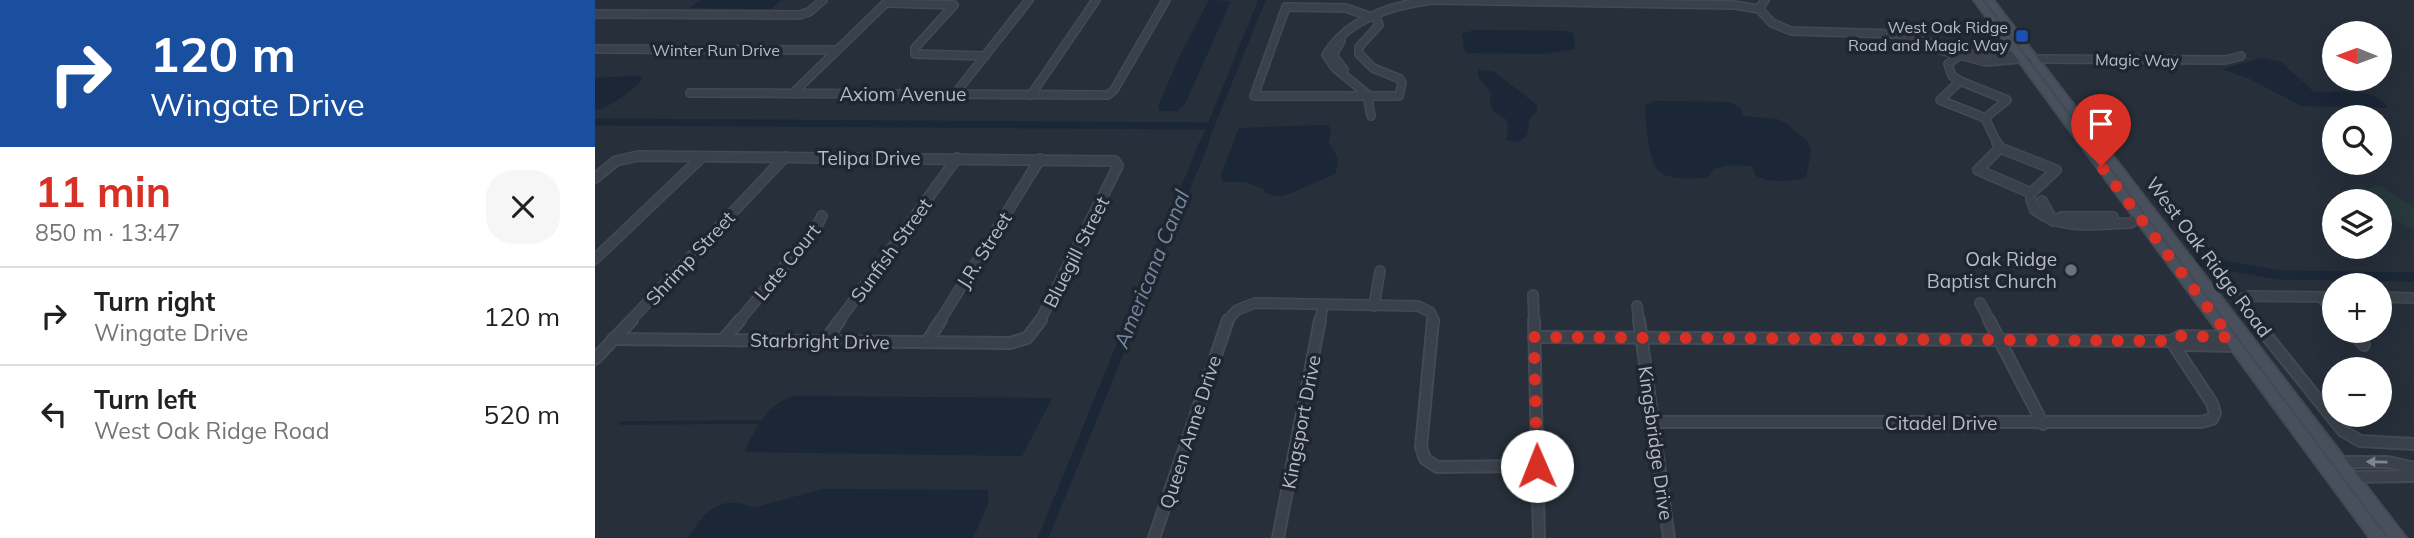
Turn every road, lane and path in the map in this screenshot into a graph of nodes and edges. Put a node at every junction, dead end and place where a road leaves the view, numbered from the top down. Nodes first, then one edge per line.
1 (823, 0) edge
2 (1029, 0) edge
3 (1096, 0) edge
4 (1166, 0) edge
5 (1433, 0) edge
6 (1765, 0) edge
7 (1978, 0) edge
8 (1989, 0) edge
9 (888, 1) edge
10 (1759, 9) junction
11 (595, 14) edge
12 (1372, 16) junction
13 (1806, 32) junction
14 (595, 49) edge
15 (837, 50) junction
16 (2241, 55) dead end
17 (985, 56) junction
18 (1957, 58) junction
19 (2027, 59) junction
20 (1959, 81) junction
21 (690, 93) dead end
22 (792, 94) junction
23 (954, 95) junction
24 (1031, 95) junction
25 (1373, 96) junction
26 (1985, 118) junction
27 (2070, 125) junction
28 (2000, 148) junction
29 (702, 157) junction
30 (785, 157) junction
31 (957, 158) junction
32 (1040, 159) junction
33 (1117, 163) joint
34 (595, 178) edge
35 (2130, 187) junction
36 (2031, 200) dead end
37 (2042, 201) dead end
38 (822, 216) dead end
39 (2053, 221) junction
40 (595, 259) edge
41 (1380, 271) dead end
42 (1533, 295) dead end
43 (2321, 297) edge
44 (2392, 297) edge
45 (2414, 298) edge
46 (1980, 303) dead end
47 (1323, 305) junction
48 (1374, 306) junction
49 (1637, 306) dead end
50 (1534, 337) junction
51 (1027, 338) joint
52 (1641, 338) junction
53 (613, 339) junction
54 (723, 340) junction
55 (1999, 340) junction
56 (825, 341) junction
57 (2171, 341) junction
58 (2234, 341) junction
59 (927, 342) junction
60 (595, 359) edge
61 (2279, 403) junction
62 (2296, 405) junction
63 (1653, 422) junction
64 (2043, 424) junction
65 (2414, 444) edge
66 (2340, 462) junction
67 (1537, 466) junction
68 (2414, 468) edge
69 (2414, 476) edge
70 (2351, 477) junction
71 (1154, 538) edge
72 (1278, 538) edge
73 (1539, 538) edge
74 (1669, 538) edge
75 (2379, 538) edge
76 (2398, 538) edge

1 - 11 street
2 - 17 street
3 - 24 street
4 - 24 street, Axiom Avenue
5 - 10 street
5 - 12 street
6 - 10 street
7 - 19 street, West Oak Ridge Road
8 - 19 street, West Oak Ridge Road
9 - 15 street
9 - 17 street
10 - 13 street
12 - 25 street
12 - 25 street
12 - 25 street
13 - 18 street
13 - 19 street
14 - 15 street, Winter Run Drive
15 - 22 street
16 - 19 street, Magic Way
17 - 23 street
18 - 19 street
18 - 20 street
19 - 27 street, West Oak Ridge Road
19 - 35 street, West Oak Ridge Road
20 - 26 street
20 - 26 street
21 - 22 street, Axiom Avenue
22 - 23 street, Axiom Avenue
23 - 24 street, Axiom Avenue
26 - 28 street
27 - 35 street
27 - 58 street, West Oak Ridge Road
28 - 28 street
29 - 30 street, Telipa Drive
29 - 34 street, Telipa Drive
29 - 40 street
30 - 31 street, Telipa Drive
30 - 53 street, Shrimp Street
31 - 32 street, Telipa Drive
31 - 56 street, Sunfish Street
32 - 33 street, Telipa Drive
32 - 59 street, J.R. Street
33 - 51 street, Bluegill Street
35 - 62 street, West Oak Ridge Road
36 - 39 street
37 - 39 street
38 - 54 street, Late Court
39 - 39 street
41 - 48 street
42 - 50 street
43 - 65 street
44 - 45 street
46 - 55 street
47 - 48 street
47 - 71 street, Queen Anne Drive
47 - 72 street, Kingsport Drive
48 - 67 street
49 - 52 street, Kingsbridge Drive
50 - 52 street
50 - 67 street
51 - 59 street, Starbright Drive
52 - 55 street
52 - 63 street, Kingsbridge Drive
53 - 54 street, Starbright Drive
53 - 60 street, Shrimp Street
54 - 56 street, Starbright Drive
55 - 57 street
55 - 64 street
56 - 59 street, Starbright Drive
57 - 58 street
57 - 64 street, Citadel Drive
58 - 61 street, West Oak Ridge Road
58 - 62 street
61 - 70 street
61 - 75 street, West Oak Ridge Road
62 - 66 street, West Oak Ridge Road
63 - 64 street, Citadel Drive
63 - 74 street, Kingsbridge Drive
68 -> 66 street
66 - 70 street, West Oak Ridge Road
67 - 73 street
69 - 70 street
70 - 76 street, West Oak Ridge Road

